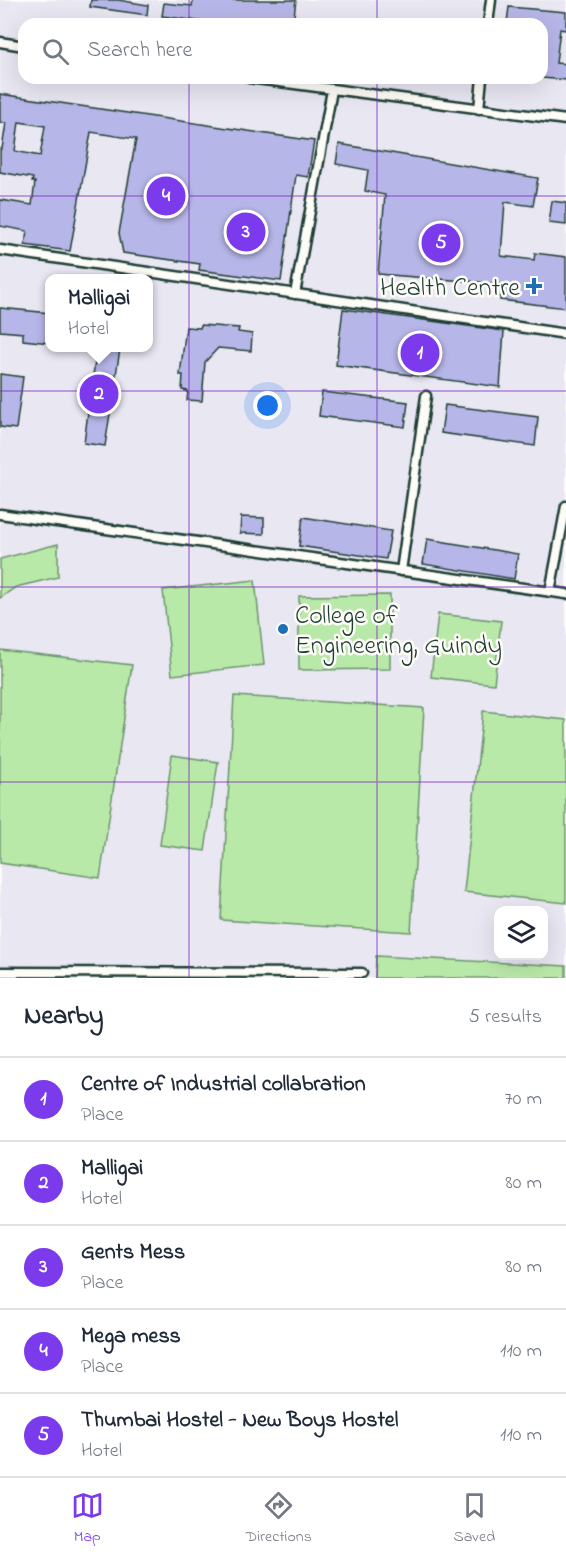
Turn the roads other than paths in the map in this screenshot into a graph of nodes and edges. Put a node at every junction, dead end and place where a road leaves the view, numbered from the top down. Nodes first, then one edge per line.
1 (491, 0) edge
2 (489, 18) edge
3 (0, 42) edge
4 (18, 45) edge
5 (290, 84) edge
6 (481, 84) edge
7 (332, 90) junction
8 (479, 109) junction
9 (566, 120) edge
10 (0, 250) edge
11 (296, 294) junction
12 (566, 334) edge
13 (426, 396) dead end
14 (566, 506) edge
15 (0, 514) edge
16 (401, 571) junction
17 (550, 592) junction
18 (566, 594) edge
19 (0, 972) edge
20 (362, 973) dead end

1 - 2 lane
3 - 4 lane
5 - 7 lane
6 - 8 lane
7 - 8 lane
7 - 11 lane
8 - 9 lane
10 - 11 lane
11 - 12 lane
13 - 16 lane
14 - 17 lane
15 - 16 lane
16 - 17 lane
17 - 18 lane
19 - 20 lane

